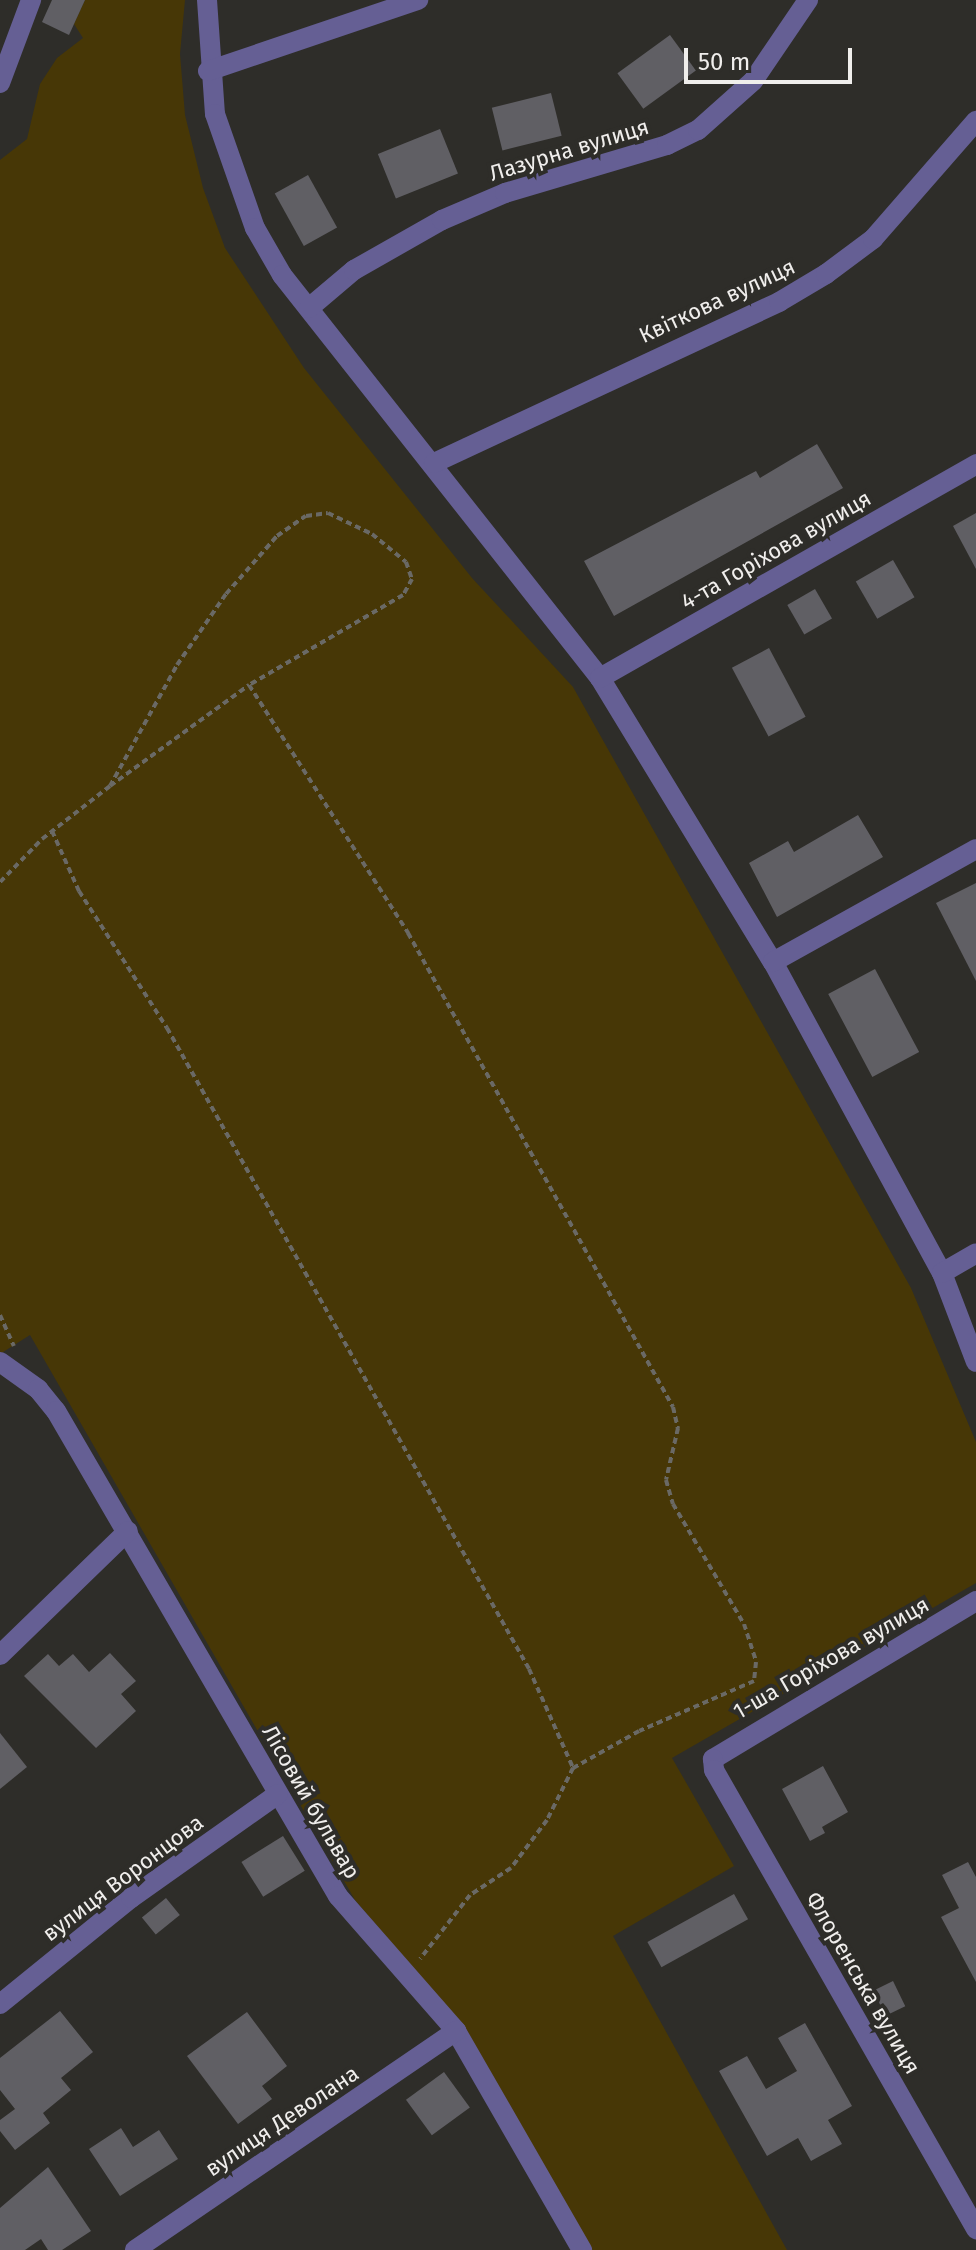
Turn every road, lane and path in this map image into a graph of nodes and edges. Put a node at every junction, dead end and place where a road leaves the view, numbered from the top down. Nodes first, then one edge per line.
1 (31, 0) edge
2 (207, 0) edge
3 (418, 0) edge
4 (808, 0) edge
5 (208, 71) junction
6 (0, 83) edge
7 (976, 121) edge
8 (309, 308) junction
9 (434, 463) junction
10 (976, 464) edge
11 (600, 678) junction
12 (249, 685) junction
13 (110, 786) junction
14 (52, 831) junction
15 (976, 849) edge
16 (0, 882) edge
17 (773, 962) junction
18 (976, 1253) edge
19 (942, 1273) junction
20 (976, 1362) edge
21 (6, 1366) edge
22 (128, 1531) junction
23 (976, 1601) edge
24 (0, 1655) edge
25 (713, 1759) joint
26 (573, 1768) junction
27 (278, 1794) junction
28 (407, 1978) junction
29 (0, 2004) edge
30 (456, 2031) junction
31 (976, 2229) edge
32 (135, 2250) edge
33 (582, 2250) edge

1 - 6 street
2 - 5 street
3 - 5 street
4 - 8 street, Лазурна вулиця
5 - 8 street
7 - 9 street, Квіткова вулиця
8 - 9 street
9 - 11 street
10 - 11 street, 4-та Горіхова вулиця
11 - 17 street
12 - 13 path
12 - 13 path
12 - 26 path
13 - 14 path
14 - 16 path
14 - 26 path
15 - 17 street
17 - 19 street
18 - 19 street
19 - 20 street
21 - 22 street, Лісовий бульвар
22 - 24 street
22 - 27 street, Лісовий бульвар
23 - 25 street, 1-ша Горіхова вулиця
25 - 31 street, Флоренська вулиця
26 - 28 path
27 - 28 street, Лісовий бульвар
27 - 29 street, вулиця Воронцова
28 - 30 street, Лісовий бульвар
30 - 32 street, вулиця Деволана
30 - 33 street, Лісовий бульвар

